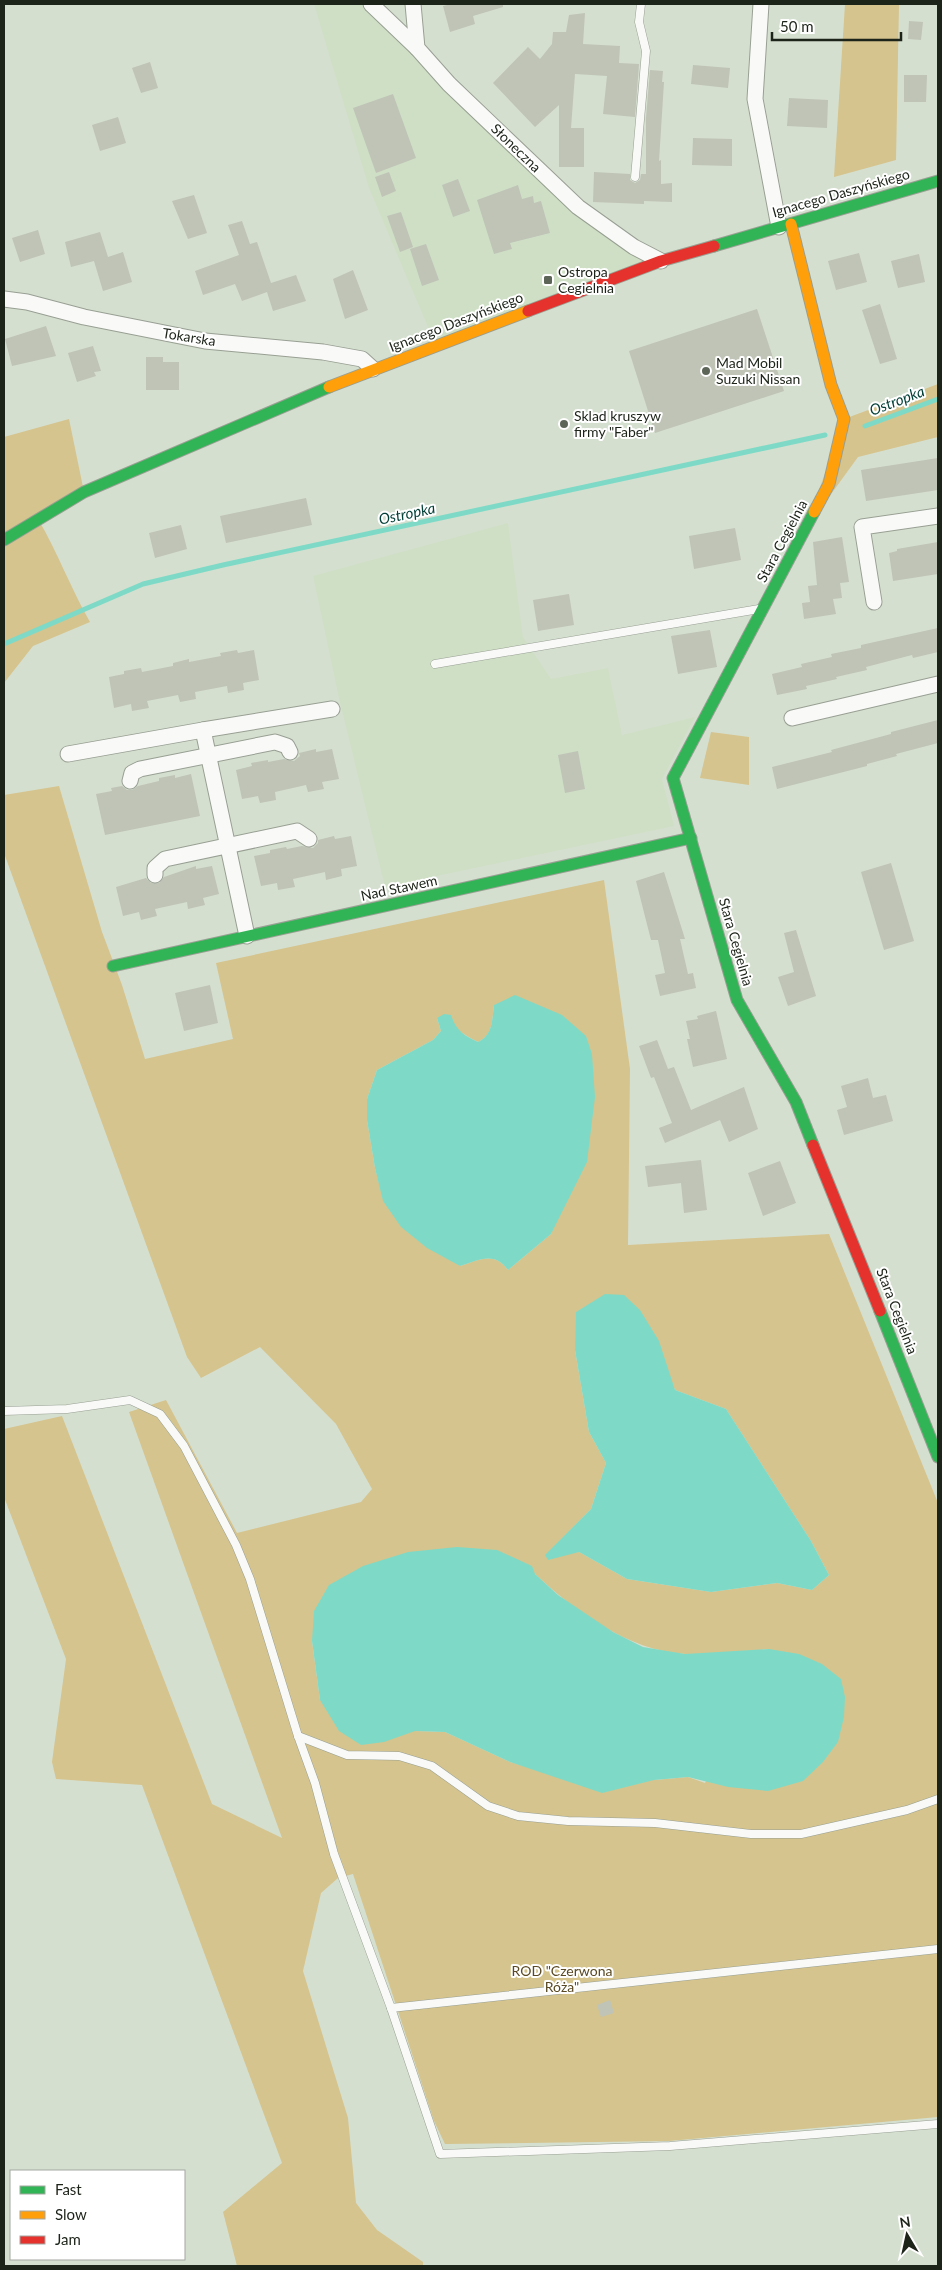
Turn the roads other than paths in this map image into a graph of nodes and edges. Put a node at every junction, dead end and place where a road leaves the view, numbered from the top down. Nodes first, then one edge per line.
1 (370, 4) edge
2 (413, 4) edge
3 (641, 4) edge
4 (761, 4) edge
5 (417, 48) junction
6 (635, 177) dead end
7 (938, 180) edge
8 (785, 225) junction
9 (661, 261) junction
10 (4, 298) edge
11 (373, 369) junction
12 (938, 516) edge
13 (4, 540) edge
14 (874, 602) dead end
15 (764, 608) junction
16 (436, 664) dead end
17 (938, 684) edge
18 (332, 709) dead end
19 (792, 718) dead end
20 (203, 730) junction
21 (290, 752) dead end
22 (68, 754) dead end
23 (208, 754) junction
24 (130, 781) dead end
25 (691, 838) junction
26 (309, 839) dead end
27 (228, 846) junction
28 (155, 875) dead end
29 (247, 936) junction
30 (113, 966) dead end
31 (4, 1411) edge
32 (938, 1457) edge
33 (298, 1736) junction
34 (938, 1799) edge
35 (938, 1949) edge
36 (391, 2008) junction
37 (938, 2124) edge

1 - 5 street, Słoneczna
2 - 5 street
3 - 6 lane
4 - 8 street
5 - 9 street, Słoneczna
7 - 8 street, Ignacego Daszyńskiego
8 - 9 street, Ignacego Daszyńskiego
8 - 15 street, Stara Cegielnia
9 - 11 street, Ignacego Daszyńskiego
10 - 11 street, Tokarska
11 - 13 street, Ignacego Daszyńskiego
12 - 14 street
15 - 16 lane
15 - 25 street, Stara Cegielnia
17 - 19 street
18 - 20 street
20 - 22 street
20 - 23 street
21 - 23 street
23 - 24 street
23 - 27 street
25 - 29 street, Nad Stawem
25 - 32 street, Stara Cegielnia
26 - 27 street
27 - 28 street
27 - 29 street
29 - 30 street, Nad Stawem
31 - 33 lane
33 - 34 lane
33 - 36 lane
35 - 36 lane
36 - 37 lane

